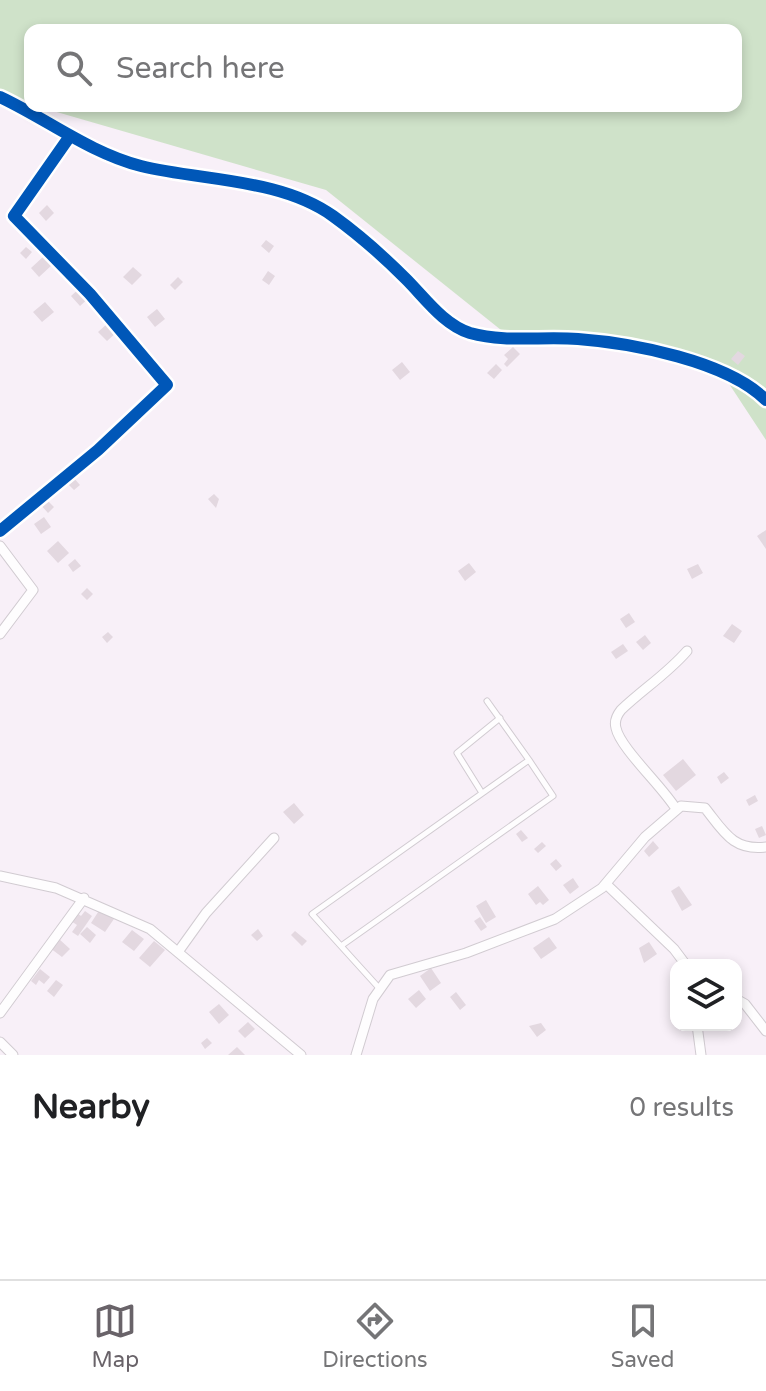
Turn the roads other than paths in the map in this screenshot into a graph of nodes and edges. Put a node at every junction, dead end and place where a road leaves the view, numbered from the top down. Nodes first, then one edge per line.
1 (0, 97) edge
2 (24, 110) edge
3 (27, 112) edge
4 (70, 136) junction
5 (766, 400) edge
6 (0, 531) edge
7 (0, 546) edge
8 (0, 634) edge
9 (687, 651) dead end
10 (487, 701) dead end
11 (500, 718) junction
12 (529, 760) junction
13 (482, 793) junction
14 (676, 809) junction
15 (274, 838) dead end
16 (766, 847) edge
17 (0, 876) edge
18 (606, 884) junction
19 (84, 898) junction
20 (341, 946) junction
21 (181, 948) junction
22 (682, 959) edge
23 (379, 988) junction
24 (742, 1002) edge
25 (0, 1013) edge
26 (698, 1031) edge
27 (766, 1031) edge
28 (0, 1042) edge
29 (13, 1055) edge
30 (301, 1055) edge
31 (356, 1055) edge
32 (701, 1055) edge

1 - 2 street
3 - 4 street
4 - 5 street
4 - 6 street
7 - 8 street
9 - 14 street
10 - 11 lane
11 - 12 lane
11 - 13 lane
12 - 13 lane
12 - 20 lane
13 - 20 lane
14 - 16 street
14 - 18 street
15 - 21 street
17 - 19 street
18 - 22 street
18 - 23 street
19 - 21 street
19 - 25 street
20 - 23 lane
21 - 30 street
23 - 31 street
24 - 27 street
26 - 32 street
28 - 29 street

